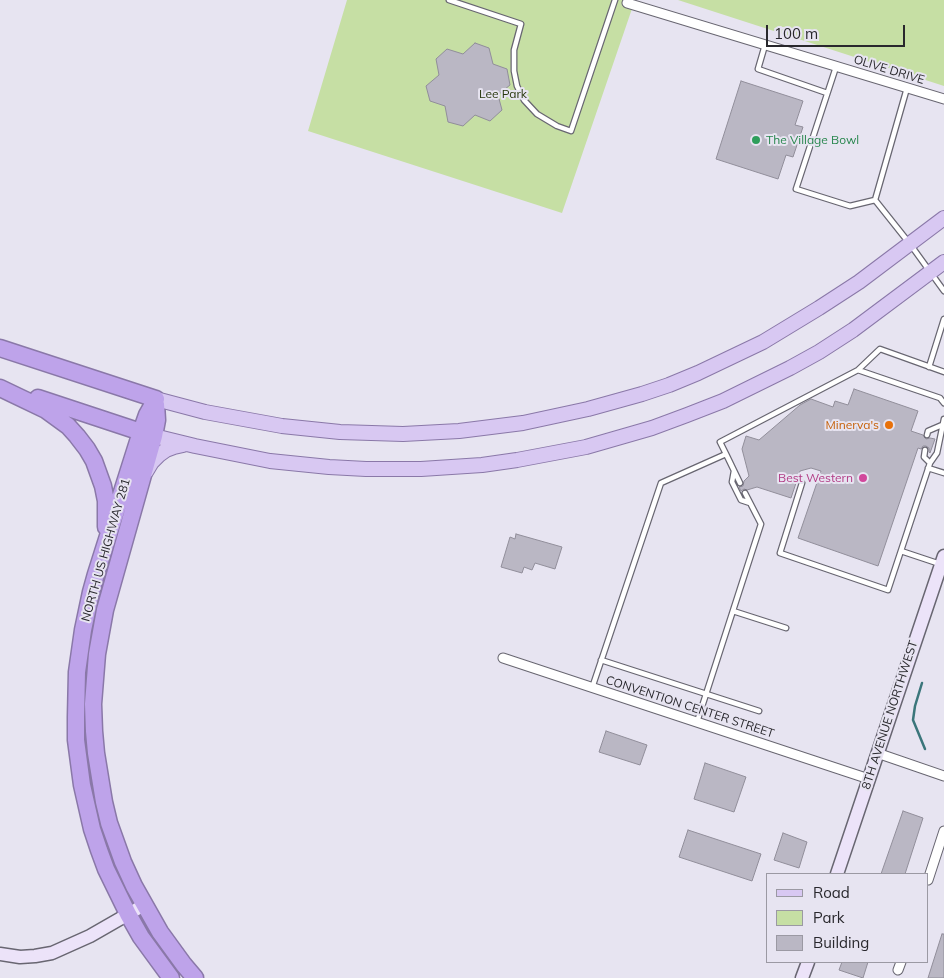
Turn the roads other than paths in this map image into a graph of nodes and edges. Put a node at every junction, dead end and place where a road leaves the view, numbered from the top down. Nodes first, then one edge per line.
1 (449, 0) edge
2 (616, 0) edge
3 (627, 3) joint
4 (765, 45) junction
5 (836, 67) junction
6 (908, 88) junction
7 (827, 92) junction
8 (944, 99) edge
9 (875, 200) junction
10 (944, 218) edge
11 (910, 244) junction
12 (944, 262) edge
13 (931, 272) junction
14 (944, 290) edge
15 (944, 319) edge
16 (0, 348) edge
17 (929, 367) junction
18 (858, 370) junction
19 (944, 372) edge
20 (0, 387) edge
21 (156, 399) junction
22 (944, 404) edge
23 (944, 419) edge
24 (942, 425) junction
25 (148, 434) junction
26 (927, 435) dead end
27 (195, 446) junction
28 (925, 450) dead end
29 (726, 454) junction
30 (929, 465) junction
31 (734, 471) junction
32 (944, 473) edge
33 (142, 477) junction
34 (740, 483) dead end
35 (802, 483) dead end
36 (746, 493) dead end
37 (751, 503) junction
38 (901, 550) junction
39 (943, 560) edge
40 (96, 574) junction
41 (733, 611) junction
42 (786, 628) dead end
43 (503, 658) dead end
44 (601, 660) junction
45 (592, 688) junction
46 (706, 694) junction
47 (759, 711) dead end
48 (697, 722) junction
49 (877, 753) junction
50 (944, 776) edge
51 (869, 779) junction
52 (944, 831) edge
53 (837, 873) edge
54 (929, 877) edge
55 (144, 904) junction
56 (128, 914) junction
57 (0, 954) edge
58 (808, 963) edge
59 (170, 978) edge
60 (195, 978) edge
61 (802, 978) edge

1 - 2 lane
2 - 3 lane
3 - 4 street, OLIVE DRIVE
4 - 5 street, OLIVE DRIVE
4 - 7 lane
5 - 6 street, OLIVE DRIVE
5 - 7 lane
6 - 8 street, OLIVE DRIVE
6 - 9 lane
7 - 9 lane
9 - 11 lane
10 - 11 main road
11 - 13 lane
11 - 21 main road
12 - 13 main road
13 - 14 lane
13 - 27 main road
15 - 17 lane
16 - 21 highway
17 - 18 lane
17 - 19 lane
18 - 22 lane
18 - 29 lane
20 - 25 highway
20 - 40 highway
21 - 25 highway, NORTH US HIGHWAY 281
23 - 24 lane
24 - 26 lane
24 - 30 lane
25 - 27 main road
25 - 33 highway, NORTH US HIGHWAY 281
25 - 40 highway, NORTH US HIGHWAY 281
27 - 33 main road
28 - 30 lane
29 - 31 lane
29 - 44 lane
30 - 32 lane
30 - 38 lane
31 - 34 lane
31 - 37 lane
33 - 55 highway, NORTH US HIGHWAY 281
35 - 38 lane
36 - 37 lane
37 - 41 lane
38 - 39 lane
39 - 49 main road, 8TH AVENUE NORTHWEST
40 - 56 highway, NORTH US HIGHWAY 281
41 - 42 lane
41 - 46 lane
43 - 45 street, CONVENTION CENTER STREET
44 - 45 lane
44 - 46 lane
45 - 48 street, CONVENTION CENTER STREET
46 - 47 lane
46 - 48 lane
48 - 51 street, CONVENTION CENTER STREET
49 - 50 street
49 - 51 main road, 8TH AVENUE NORTHWEST
51 - 53 main road, 8TH AVENUE NORTHWEST
52 - 54 street
55 - 56 main road
55 - 60 highway, NORTH US HIGHWAY 281
56 - 57 main road
56 - 59 highway, NORTH US HIGHWAY 281
58 - 61 main road

